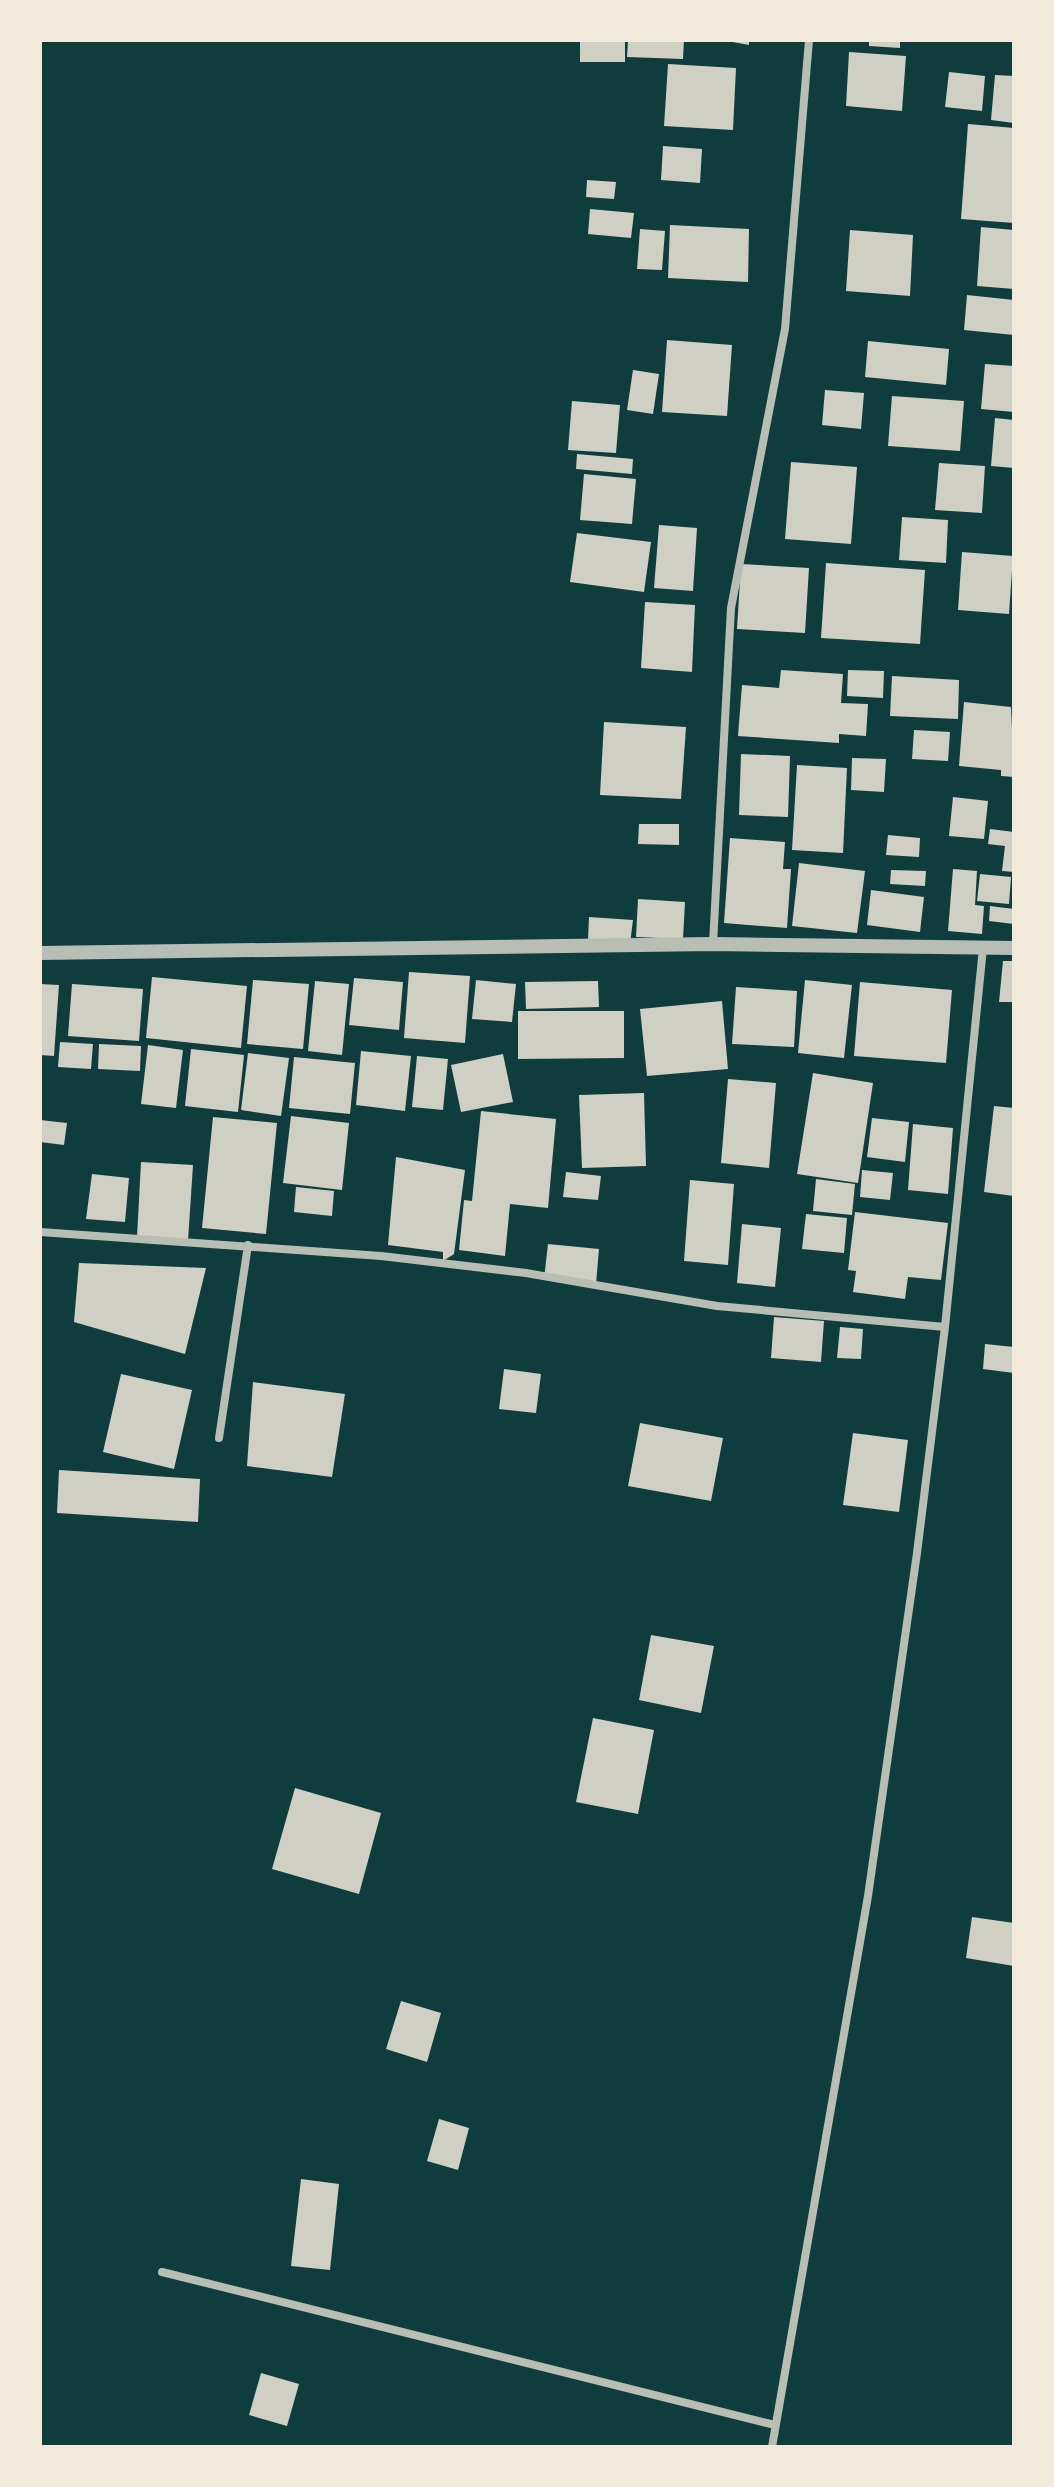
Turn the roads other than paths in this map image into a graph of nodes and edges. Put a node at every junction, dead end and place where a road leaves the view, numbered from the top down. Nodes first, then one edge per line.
1 (809, 40) edge
2 (713, 944) junction
3 (983, 948) junction
4 (1014, 948) edge
5 (40, 953) edge
6 (40, 1232) edge
7 (248, 1245) junction
8 (945, 1327) junction
9 (219, 1438) dead end
10 (162, 2272) dead end
11 (775, 2425) junction
12 (772, 2447) edge

1 - 2 street
2 - 3 street
2 - 5 street
3 - 4 street
3 - 8 street
6 - 7 street
7 - 8 street
7 - 9 street
8 - 11 street
10 - 11 street
11 - 12 street

